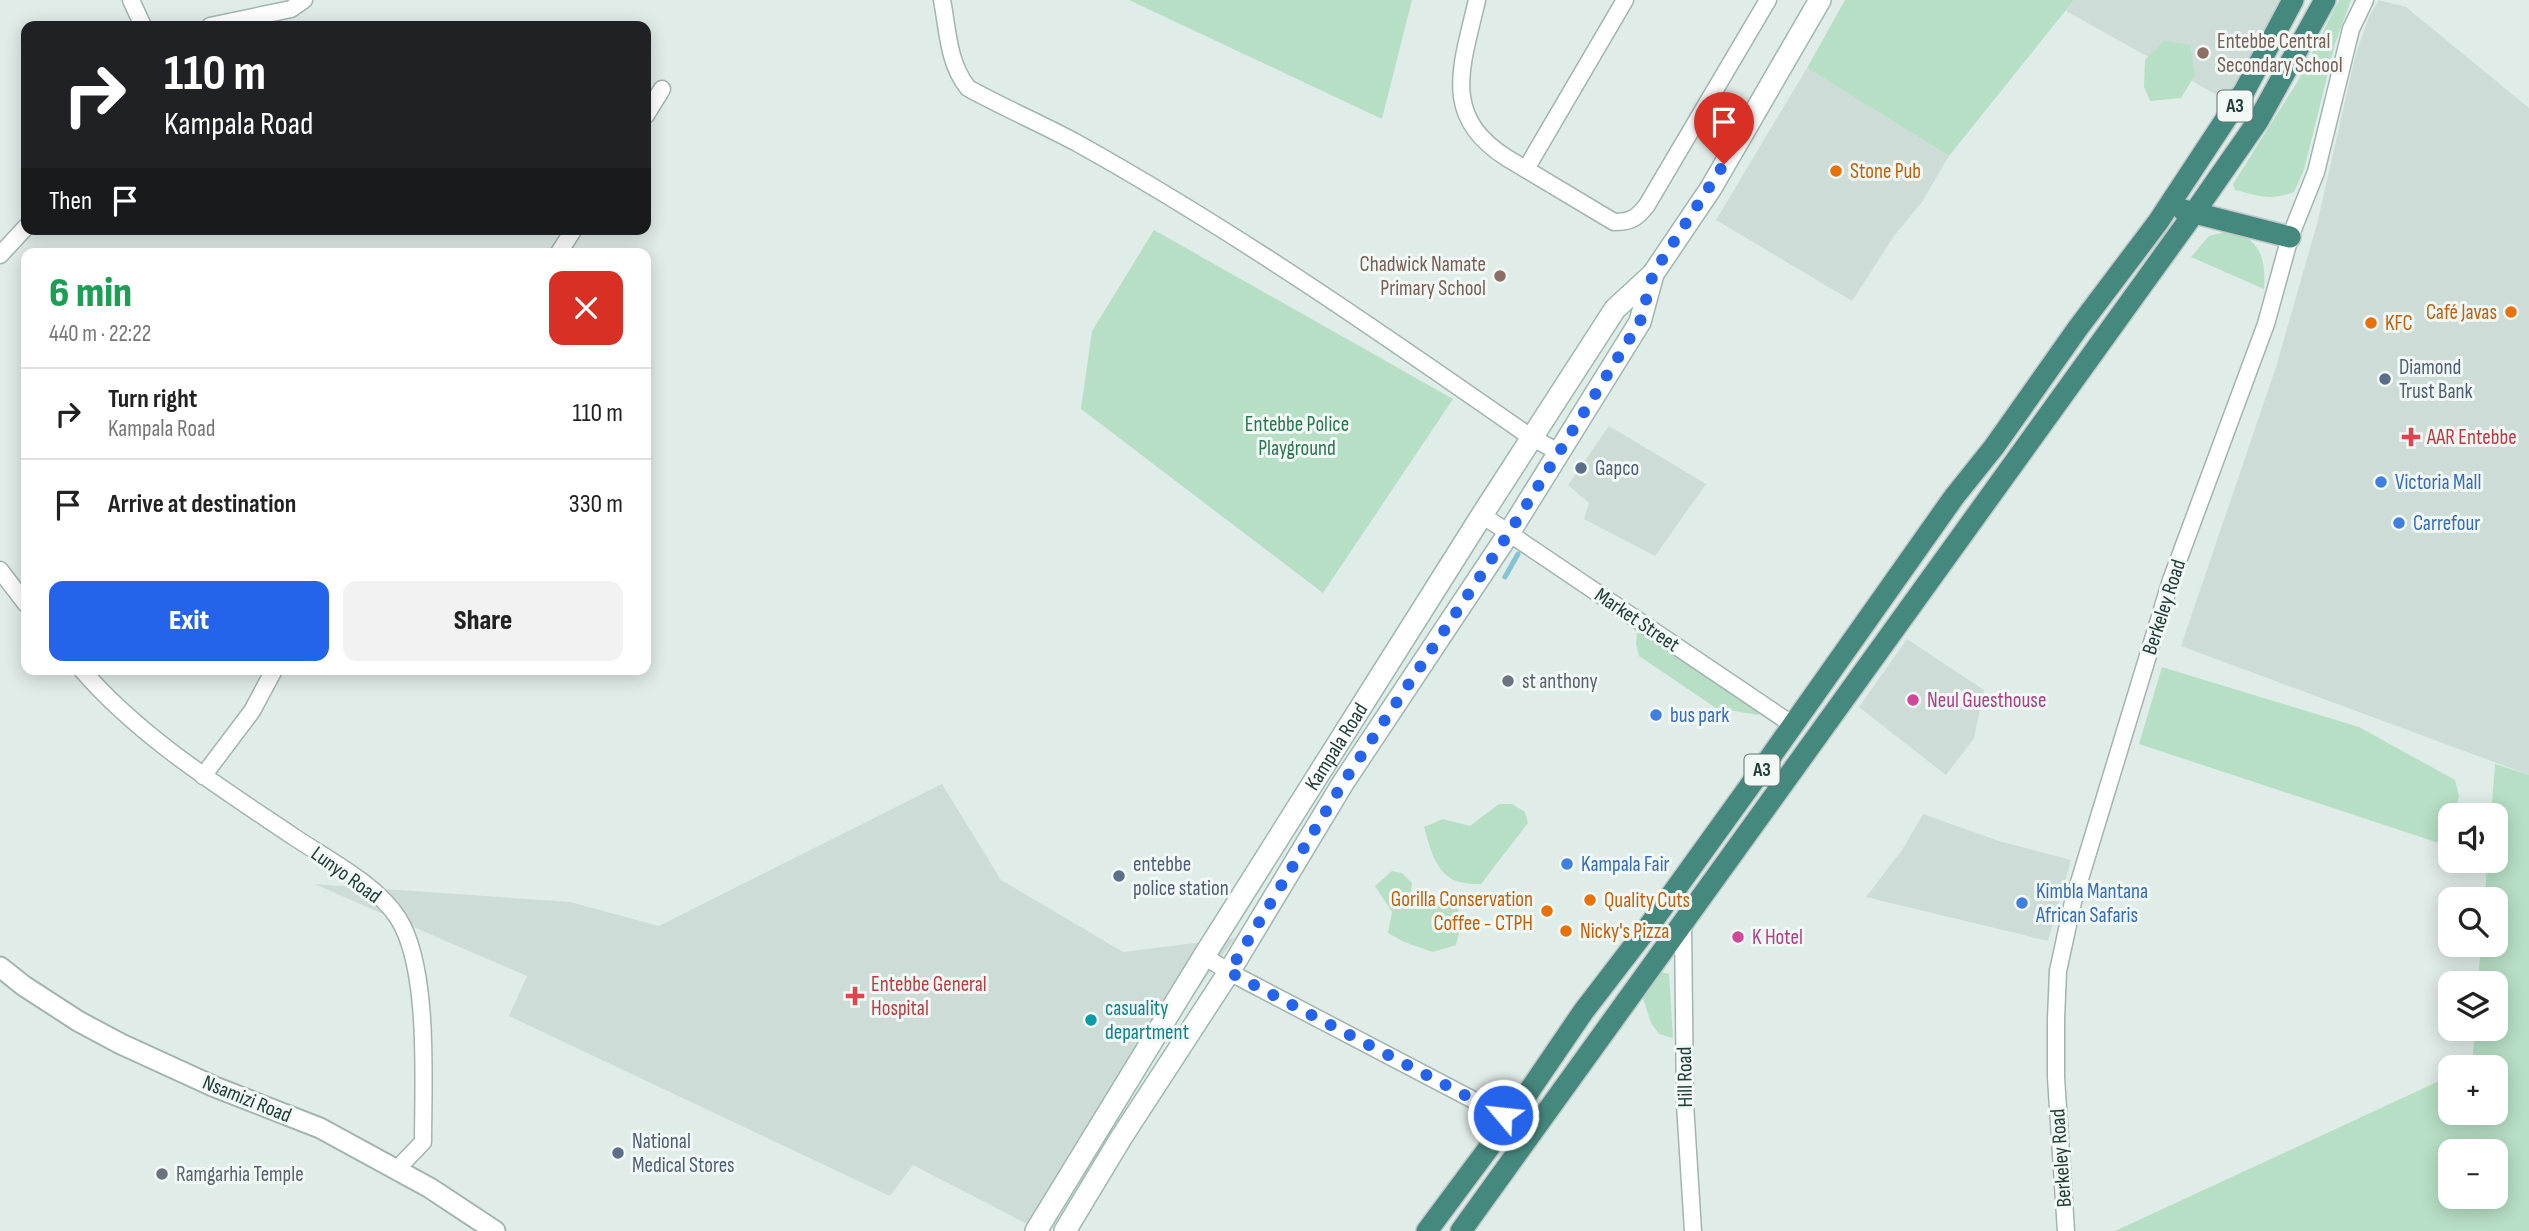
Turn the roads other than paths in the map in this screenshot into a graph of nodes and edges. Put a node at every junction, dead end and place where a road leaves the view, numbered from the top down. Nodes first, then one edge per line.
1 (131, 0) edge
2 (304, 0) edge
3 (942, 0) edge
4 (1477, 0) edge
5 (1625, 0) edge
6 (1768, 0) edge
7 (1820, 0) edge
8 (2293, 0) edge
9 (2325, 0) edge
10 (2365, 0) edge
11 (141, 21) edge
12 (234, 21) edge
13 (662, 89) dead end
14 (651, 107) edge
15 (1526, 169) junction
16 (2169, 206) junction
17 (2194, 213) junction
18 (21, 232) edge
19 (2290, 237) junction
20 (0, 255) edge
21 (1653, 274) junction
22 (1532, 438) junction
23 (1559, 452) junction
24 (1482, 515) junction
25 (1509, 533) junction
26 (0, 570) edge
27 (21, 597) edge
28 (87, 675) edge
29 (271, 675) edge
30 (1793, 725) junction
31 (203, 776) junction
32 (1684, 922) junction
33 (1204, 956) junction
34 (0, 967) edge
35 (1229, 972) junction
36 (1508, 1122) junction
37 (396, 1170) junction
38 (1051, 1203) junction
39 (1069, 1224) edge
40 (495, 1231) edge
41 (1036, 1231) edge
42 (1427, 1231) edge
43 (1461, 1231) edge
44 (1693, 1231) edge
45 (2066, 1231) edge

1 - 11 street
2 - 12 street
3 - 22 street
4 - 15 street
5 - 15 street
6 - 15 street
7 - 21 main road, Kampala Road
8 - 16 highway, A3
9 - 17 highway, A3
10 - 19 street, Berkeley Road
13 - 14 street
16 - 17 highway
16 - 30 highway, A3
17 - 19 highway
17 - 32 highway, A3
18 - 20 street
19 - 45 street, Berkeley Road
21 - 22 main road, Kampala Road
21 - 23 main road, Kampala Road
22 - 23 street
22 - 24 main road, Kampala Road
23 - 25 main road, Kampala Road
24 - 25 street, Market Street
24 - 33 main road, Kampala Road
25 - 30 street, Market Street
25 - 35 main road, Kampala Road
26 - 27 street
28 - 31 street, Lunyo Road
29 - 31 street
30 - 36 highway, A3
31 - 37 street, Lunyo Road
32 - 43 highway, A3
32 - 44 street, Hill Road
33 - 35 street
33 - 38 main road, Kampala Road
34 - 37 street, Nsamizi Road
35 - 36 street
35 - 39 main road, Kampala Road
36 - 42 highway, A3
37 - 40 street, Nsamizi Road
38 - 39 main road
38 - 41 main road, Kampala Road

